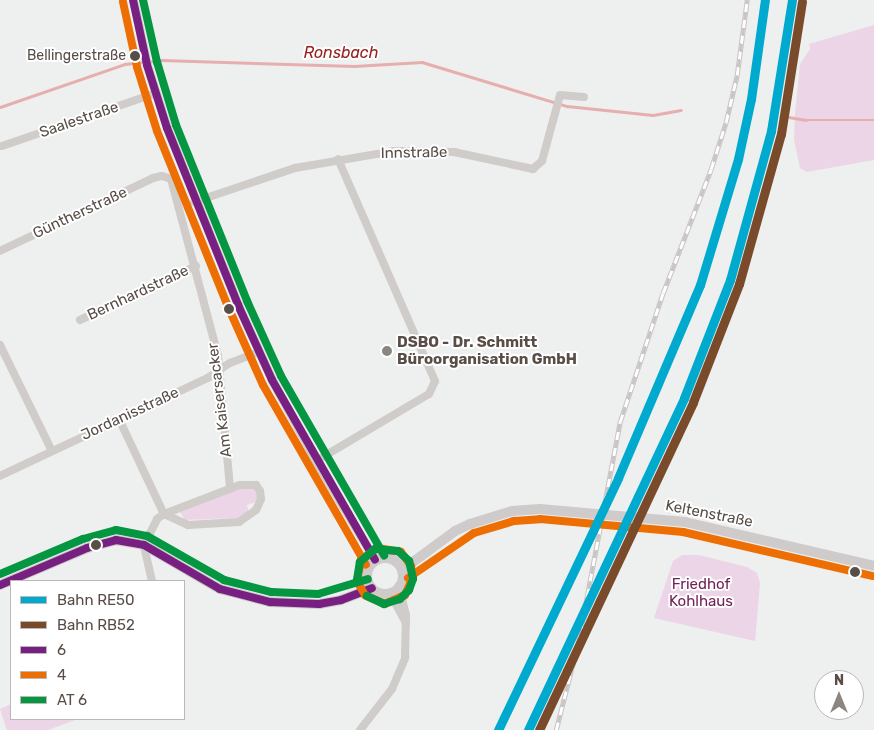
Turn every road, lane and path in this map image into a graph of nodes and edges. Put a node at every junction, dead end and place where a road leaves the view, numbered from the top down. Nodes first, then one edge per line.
1 (133, 0) edge
2 (156, 93) junction
3 (584, 97) dead end
4 (2, 146) dead end
5 (338, 159) junction
6 (160, 176) joint
7 (194, 202) junction
8 (0, 251) edge
9 (196, 266) junction
10 (80, 320) dead end
11 (0, 345) edge
12 (258, 352) junction
13 (219, 370) junction
14 (119, 419) junction
15 (52, 451) junction
16 (316, 461) junction
17 (0, 476) edge
18 (230, 488) junction
19 (164, 514) junction
20 (144, 545) junction
21 (376, 560) junction
22 (874, 566) edge
23 (402, 570) junction
24 (12, 580) edge
25 (152, 580) edge
26 (399, 586) junction
27 (372, 588) junction
28 (390, 593) junction
29 (406, 623) junction
30 (360, 730) edge

1 - 2 street
2 - 4 street, Saalestraße
2 - 7 street
3 - 5 street, Innstraße
5 - 7 street, Innstraße
5 - 16 street
6 - 8 street, Güntherstraße
6 - 9 street, Am Kaisersacker
7 - 12 street
9 - 10 street, Bernhardstraße
9 - 13 street, Am Kaisersacker
11 - 15 street
12 - 13 street, Jordanisstraße
12 - 16 street
13 - 14 street, Jordanisstraße
13 - 18 street, Am Kaisersacker
14 - 15 street, Jordanisstraße
14 - 19 street
15 - 17 street, Jordanisstraße
16 - 21 street
18 - 19 street
18 - 19 street
19 - 20 street
20 - 24 main road
20 - 25 street
20 - 27 main road
21 - 23 main road
21 - 27 main road
22 - 23 main road, Keltenstraße
23 - 26 main road
26 - 28 main road
26 - 29 street
27 - 28 main road
28 - 29 street
29 - 30 street

